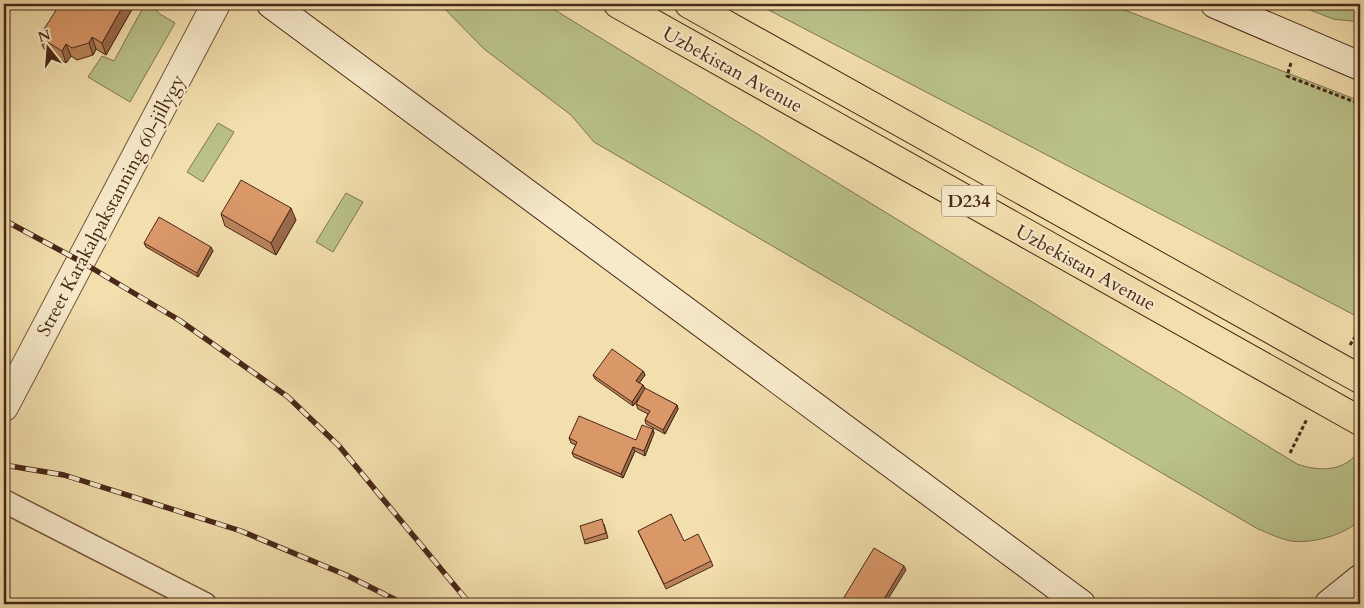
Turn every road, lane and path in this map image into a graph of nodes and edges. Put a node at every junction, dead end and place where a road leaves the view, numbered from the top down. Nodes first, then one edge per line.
1 (216, 4) edge
2 (271, 4) edge
3 (618, 4) edge
4 (689, 4) edge
5 (1215, 4) edge
6 (1359, 64) edge
7 (1287, 76) dead end
8 (1360, 104) edge
9 (1360, 328) edge
10 (1348, 365) edge
11 (4, 407) edge
12 (1314, 407) junction
13 (1360, 421) edge
14 (1290, 452) dead end
15 (4, 501) edge
16 (1360, 579) edge
17 (206, 604) edge
18 (1079, 604) edge
19 (1330, 604) edge

1 - 11 main road, Street Karakalpakstanning 60-jillygy
2 - 18 main road
3 - 12 main road, Uzbekistan Avenue / D234
4 - 10 main road, Uzbekistan Avenue / D234
5 - 6 main road
7 - 8 path
9 - 10 path
12 - 13 main road, D234
12 - 14 path
15 - 17 street
16 - 19 main road

